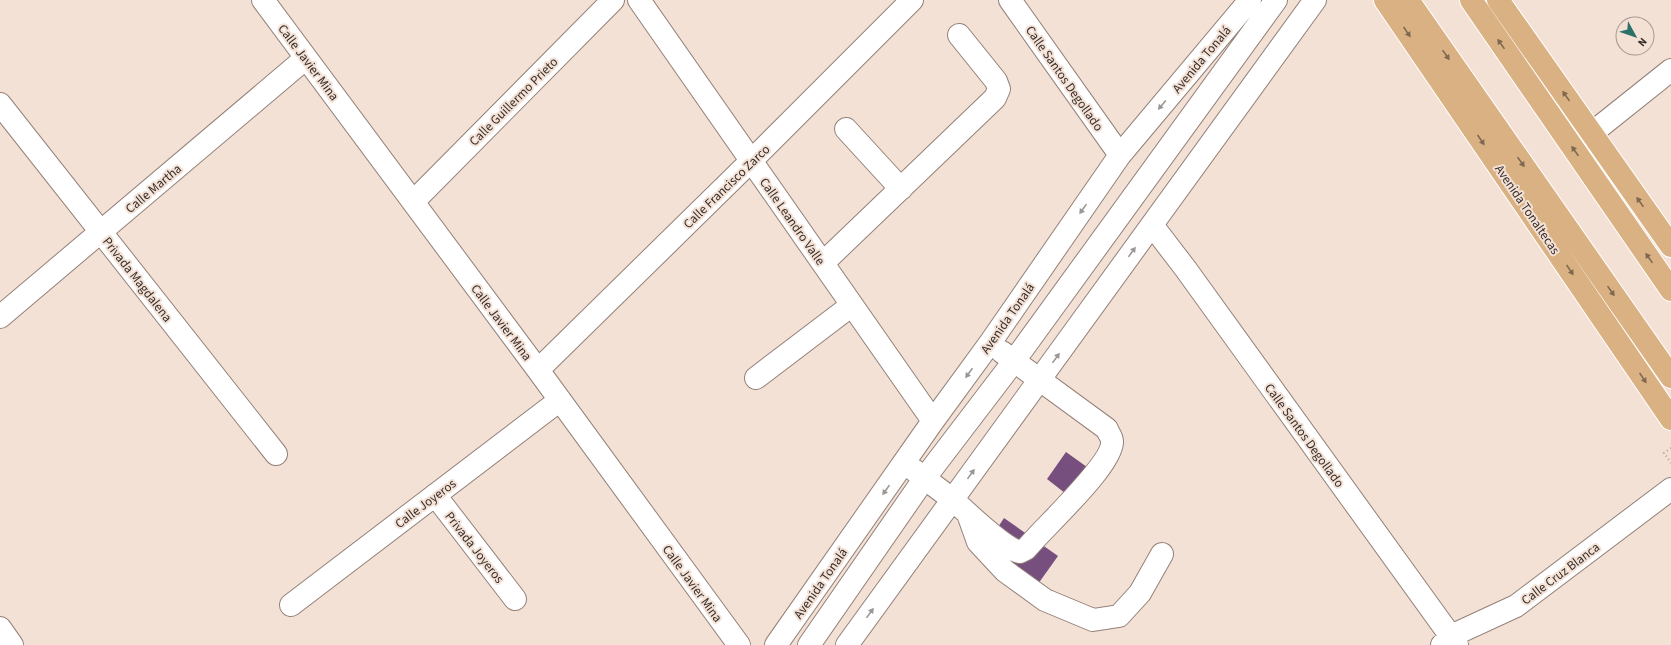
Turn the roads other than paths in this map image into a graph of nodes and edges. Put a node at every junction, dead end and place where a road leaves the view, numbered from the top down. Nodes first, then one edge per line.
1 (263, 0) edge
2 (613, 0) edge
3 (639, 0) edge
4 (912, 0) edge
5 (1010, 0) edge
6 (1250, 0) edge
7 (1276, 0) edge
8 (1315, 0) edge
9 (1385, 0) edge
10 (1408, 0) edge
11 (1471, 0) edge
12 (1498, 0) edge
13 (960, 35) dead end
14 (306, 58) junction
15 (1671, 70) edge
16 (0, 104) edge
17 (846, 129) dead end
18 (1592, 133) junction
19 (1120, 155) junction
20 (751, 161) junction
21 (901, 189) junction
22 (413, 202) junction
23 (1152, 225) junction
24 (101, 232) junction
25 (1671, 246) edge
26 (823, 263) junction
27 (1671, 290) edge
28 (852, 305) junction
29 (0, 317) edge
30 (990, 343) junction
31 (1014, 361) junction
32 (538, 370) junction
33 (1671, 377) edge
34 (756, 378) dead end
35 (1039, 381) junction
36 (560, 400) junction
37 (1671, 419) edge
38 (933, 422) junction
39 (276, 454) dead end
40 (905, 463) junction
41 (924, 479) junction
42 (1671, 489) edge
43 (435, 495) junction
44 (959, 506) junction
45 (1162, 554) dead end
46 (515, 599) dead end
47 (291, 605) dead end
48 (0, 628) edge
49 (1450, 642) edge
50 (12, 645) edge
51 (739, 645) edge
52 (776, 645) edge
53 (809, 645) edge
54 (847, 645) edge

1 - 14 street, Calle Javier Mina
2 - 22 street, Calle Guillermo Prieto
3 - 20 street, Calle Leandro Valle
4 - 20 street, Calle Francisco Zarco
5 - 19 street, Calle Santos Degollado
6 -> 19 street, Avenida Tonalá
7 - 31 street
8 - 23 street
9 -> 37 main road, Avenida Tonaltecas
10 -> 33 main road, Avenida Tonaltecas
27 -> 11 main road
18 -> 12 main road
13 - 21 street
14 - 22 street, Calle Javier Mina
14 - 24 street, Calle Martha
15 - 18 street
16 - 24 street, Privada Magdalena
17 - 21 street
25 -> 18 main road
19 -> 30 street, Avenida Tonalá
20 - 26 street, Calle Leandro Valle
20 - 32 street, Calle Francisco Zarco
21 - 26 street
22 - 32 street, Calle Javier Mina
35 -> 23 street
23 - 49 street, Calle Santos Degollado
24 - 29 street, Calle Martha
24 - 39 street, Privada Magdalena
26 - 28 street, Calle Leandro Valle
28 - 34 street
28 - 38 street, Calle Leandro Valle
30 - 31 street
30 -> 38 street, Avenida Tonalá
31 - 35 street
31 - 41 street
32 - 36 street, Calle Javier Mina
44 -> 35 street
35 - 44 street
36 - 43 street, Calle Joyeros
36 - 51 street, Calle Javier Mina
38 - 40 street, Avenida Tonalá
40 - 41 street
40 -> 52 street, Avenida Tonalá
41 - 44 street
41 - 53 street
42 - 49 street, Calle Cruz Blanca
43 - 46 street, Privada Joyeros
43 - 47 street, Calle Joyeros
44 - 45 street
54 -> 44 street
48 - 50 street

